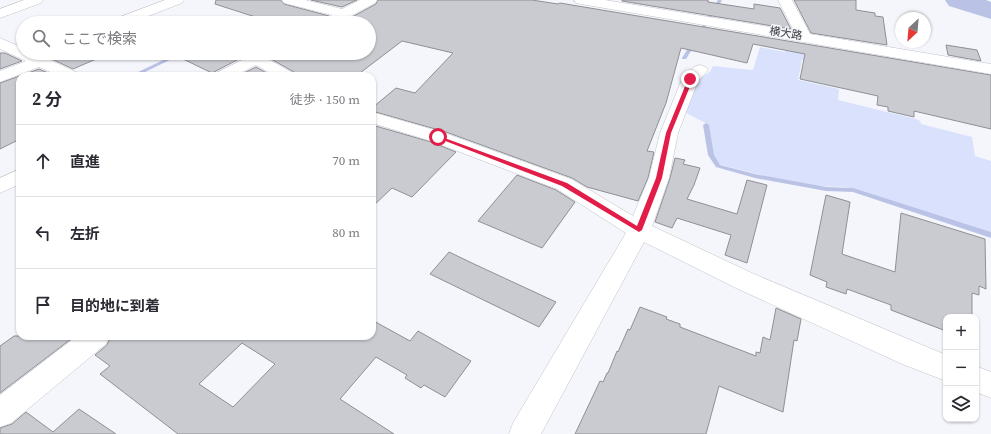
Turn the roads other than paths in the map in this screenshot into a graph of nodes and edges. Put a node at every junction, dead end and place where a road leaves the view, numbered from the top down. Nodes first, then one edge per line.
1 (36, 0) edge
2 (177, 0) edge
3 (289, 0) edge
4 (370, 0) edge
5 (580, 0) edge
6 (785, 0) edge
7 (0, 14) edge
8 (344, 14) junction
9 (135, 16) edge
10 (340, 16) edge
11 (804, 36) junction
12 (0, 43) edge
13 (16, 49) edge
14 (31, 60) edge
15 (42, 60) edge
16 (255, 60) edge
17 (268, 60) edge
18 (991, 69) edge
19 (700, 70) dead end
20 (64, 72) edge
21 (230, 72) edge
22 (282, 72) edge
23 (0, 77) edge
24 (376, 121) edge
25 (16, 178) edge
26 (0, 186) edge
27 (639, 230) junction
28 (91, 340) edge
29 (943, 367) edge
30 (979, 380) edge
31 (991, 385) edge
32 (0, 413) edge
33 (524, 434) edge

1 - 7 street
2 - 9 street
3 - 8 street
4 - 8 street
5 - 11 street, 横大路
6 - 11 street
8 - 10 street
11 - 18 street, 横大路
12 - 13 street
14 - 23 street
15 - 20 street
16 - 21 street
17 - 22 street
19 - 27 street
24 - 27 street
25 - 26 street
27 - 29 street
27 - 33 street
28 - 32 street
30 - 31 street

